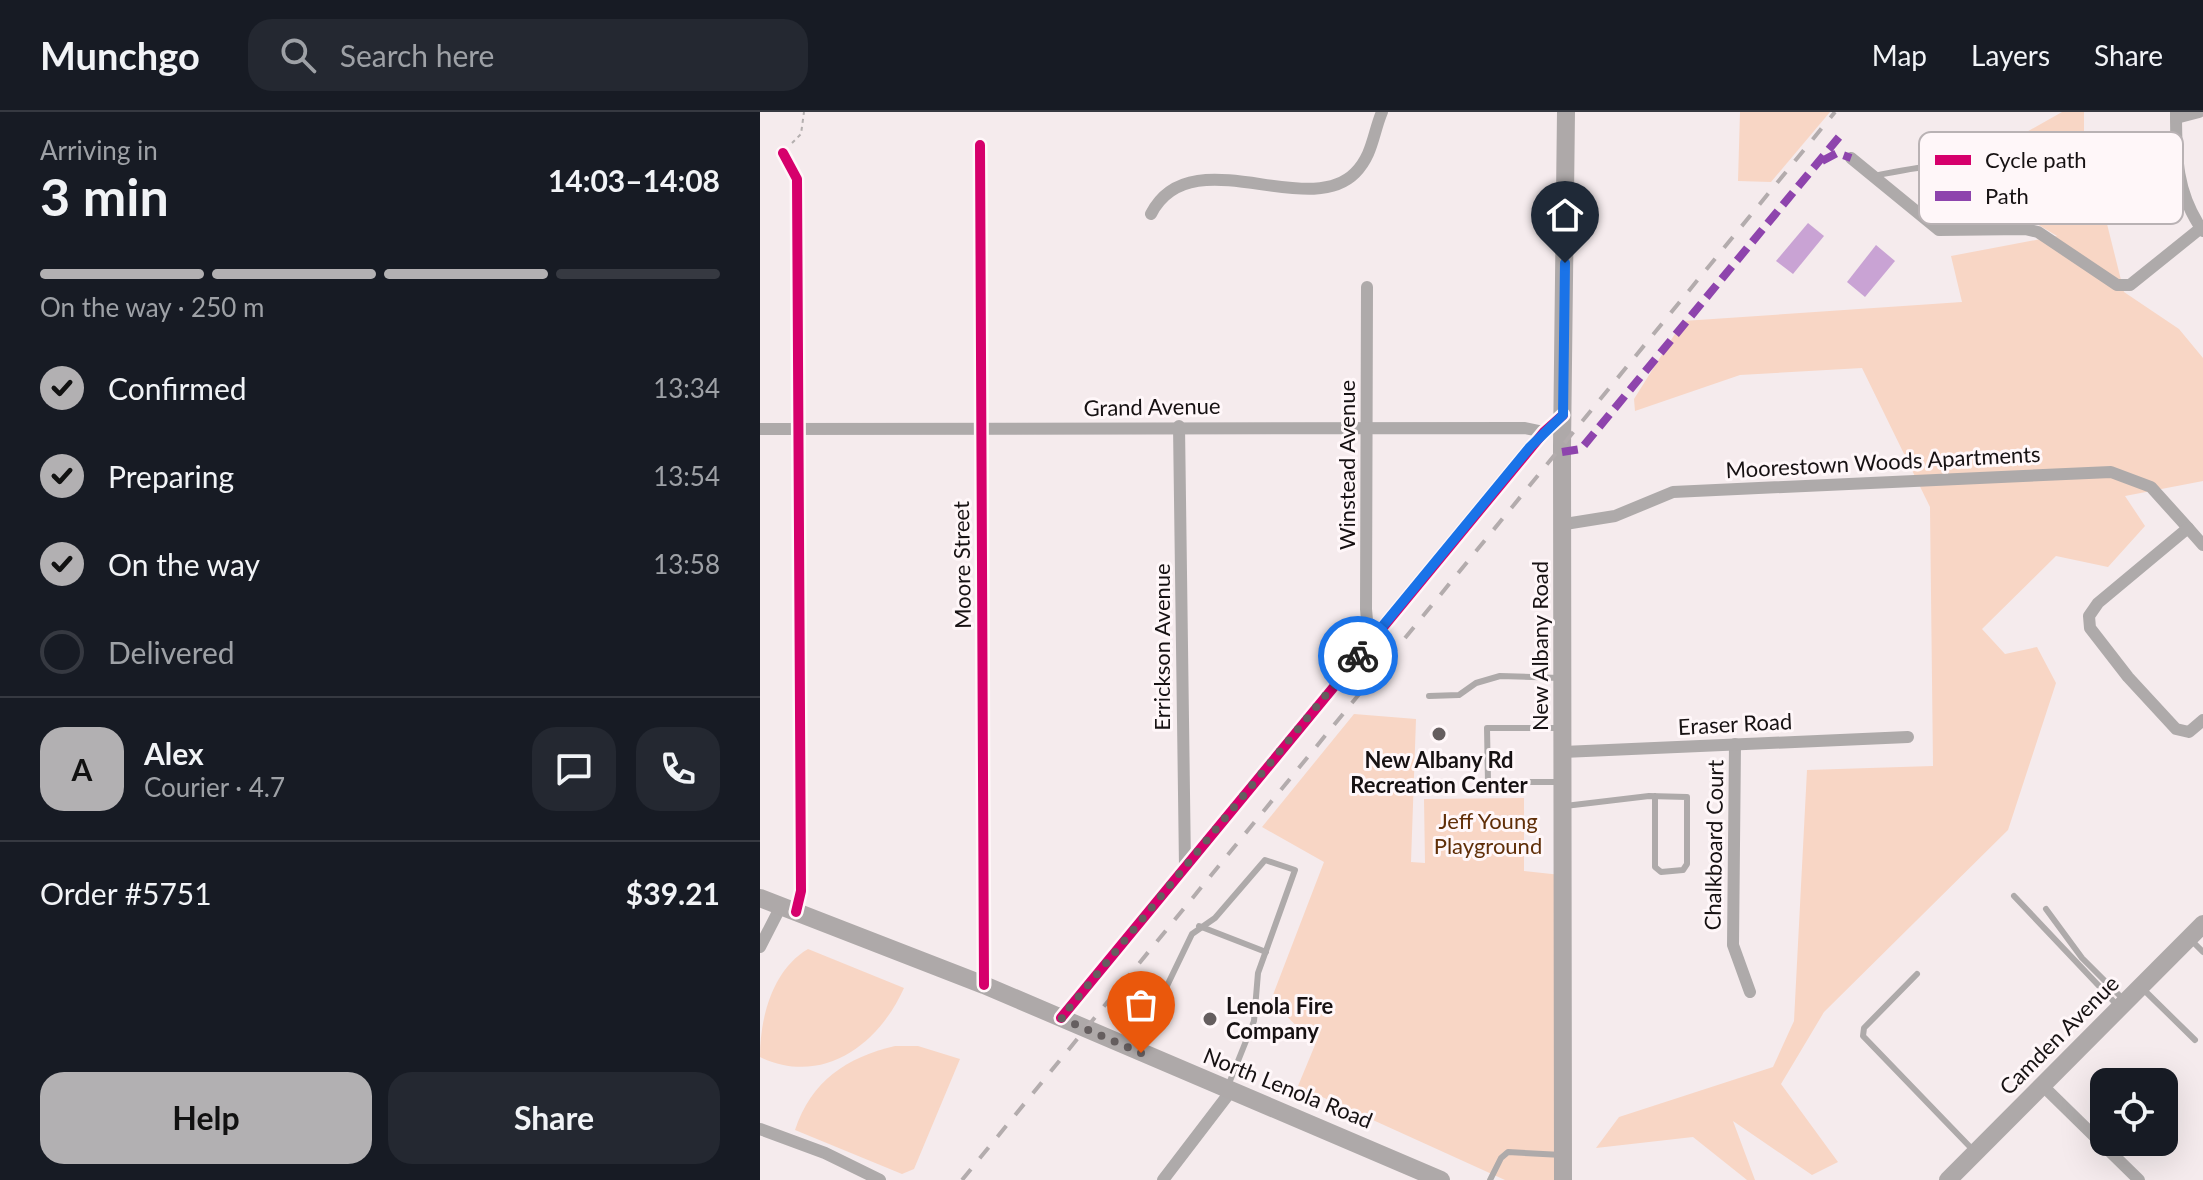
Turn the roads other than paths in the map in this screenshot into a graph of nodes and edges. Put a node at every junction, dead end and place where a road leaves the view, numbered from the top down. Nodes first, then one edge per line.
1 (1382, 112) edge
2 (1566, 112) edge
3 (2199, 112) edge
4 (2176, 115) edge
5 (980, 145) dead end
6 (783, 153) road end
7 (1851, 158) dead end
8 (1919, 167) edge
9 (1873, 176) junction
10 (2183, 193) edge
11 (1151, 214) dead end
12 (1919, 214) edge
13 (1932, 224) edge
14 (1997, 224) edge
15 (1998, 229) junction
16 (2202, 229) edge
17 (1367, 287) dead end
18 (1563, 415) junction
19 (1179, 426) junction
20 (1366, 426) junction
21 (760, 429) edge
22 (798, 429) junction
23 (981, 429) junction
24 (1544, 432) junction
25 (1565, 524) junction
26 (2188, 528) junction
27 (2203, 545) edge
28 (1369, 643) junction
29 (1563, 678) junction
30 (1429, 696) dead end
31 (2203, 720) edge
32 (1563, 728) junction
33 (1908, 737) dead end
34 (1735, 744) junction
35 (1563, 752) junction
36 (1564, 782) junction
37 (1655, 796) junction
38 (1565, 806) junction
39 (1185, 867) junction
40 (2014, 896) dead end
41 (760, 898) edge
42 (789, 909) junction
43 (2046, 909) dead end
44 (2203, 924) edge
45 (1199, 926) junction
46 (2189, 938) junction
47 (760, 947) edge
48 (1266, 952) junction
49 (2203, 952) edge
50 (1917, 974) dead end
51 (984, 985) junction
52 (2141, 986) junction
53 (1750, 992) dead end
54 (2122, 1004) junction
55 (1061, 1018) junction
56 (2195, 1040) dead end
57 (1136, 1051) junction
58 (2042, 1085) junction
59 (1229, 1090) junction
60 (760, 1129) edge
61 (1975, 1153) junction
62 (1564, 1155) junction
63 (880, 1180) edge
64 (1163, 1180) edge
65 (1441, 1180) edge
66 (1490, 1180) edge
67 (1563, 1180) edge
68 (1950, 1180) edge
69 (2139, 1180) edge

1 - 11 street
2 - 18 main road, New Albany Road
3 - 4 street
5 - 23 street, Moore Street
6 - 22 street
7 - 9 street
8 - 9 lane
9 - 12 street
10 - 16 street
13 - 15 street
14 - 15 lane
15 - 16 street
17 - 20 street, Winstead Avenue
18 - 24 street
18 - 25 main road, New Albany Road
19 - 20 street, Grand Avenue
19 - 23 street, Grand Avenue
19 - 39 street, Errickson Avenue
20 - 24 street, Grand Avenue
20 - 28 street, Winstead Avenue
21 - 22 street, Grand Avenue
22 - 23 street, Grand Avenue
22 - 42 street
23 - 51 street, Moore Street
24 - 28 street
25 - 26 street, Moorestown Woods Apartments
25 - 29 main road, New Albany Road
26 - 27 street, Moorestown Woods Apartments
26 - 31 street
28 - 39 street
29 - 30 lane
29 - 32 main road, New Albany Road
32 - 35 main road, New Albany Road
32 - 36 lane
33 - 34 street, Eraser Road
34 - 35 street, Eraser Road
34 - 53 street, Chalkboard Court
35 - 36 main road, New Albany Road
36 - 38 main road, New Albany Road
37 - 37 lane
37 - 38 lane
38 - 62 main road, New Albany Road
39 - 55 street
40 - 54 lane
41 - 42 main road, North Lenola Road
42 - 47 street
42 - 51 main road, North Lenola Road
43 - 54 lane
44 - 46 main road, Camden Avenue
45 - 48 lane
45 - 48 lane
45 - 57 lane
46 - 49 lane
46 - 52 main road, Camden Avenue
48 - 59 lane
50 - 61 lane
51 - 55 main road, North Lenola Road
52 - 54 main road, Camden Avenue
52 - 56 lane
54 - 58 main road, Camden Avenue
55 - 57 main road, North Lenola Road
57 - 59 main road, North Lenola Road
58 - 61 main road, Camden Avenue
58 - 69 street
59 - 64 street
59 - 65 main road, North Lenola Road
60 - 63 street
61 - 68 main road, Camden Avenue
62 - 66 lane
62 - 67 main road, New Albany Road

